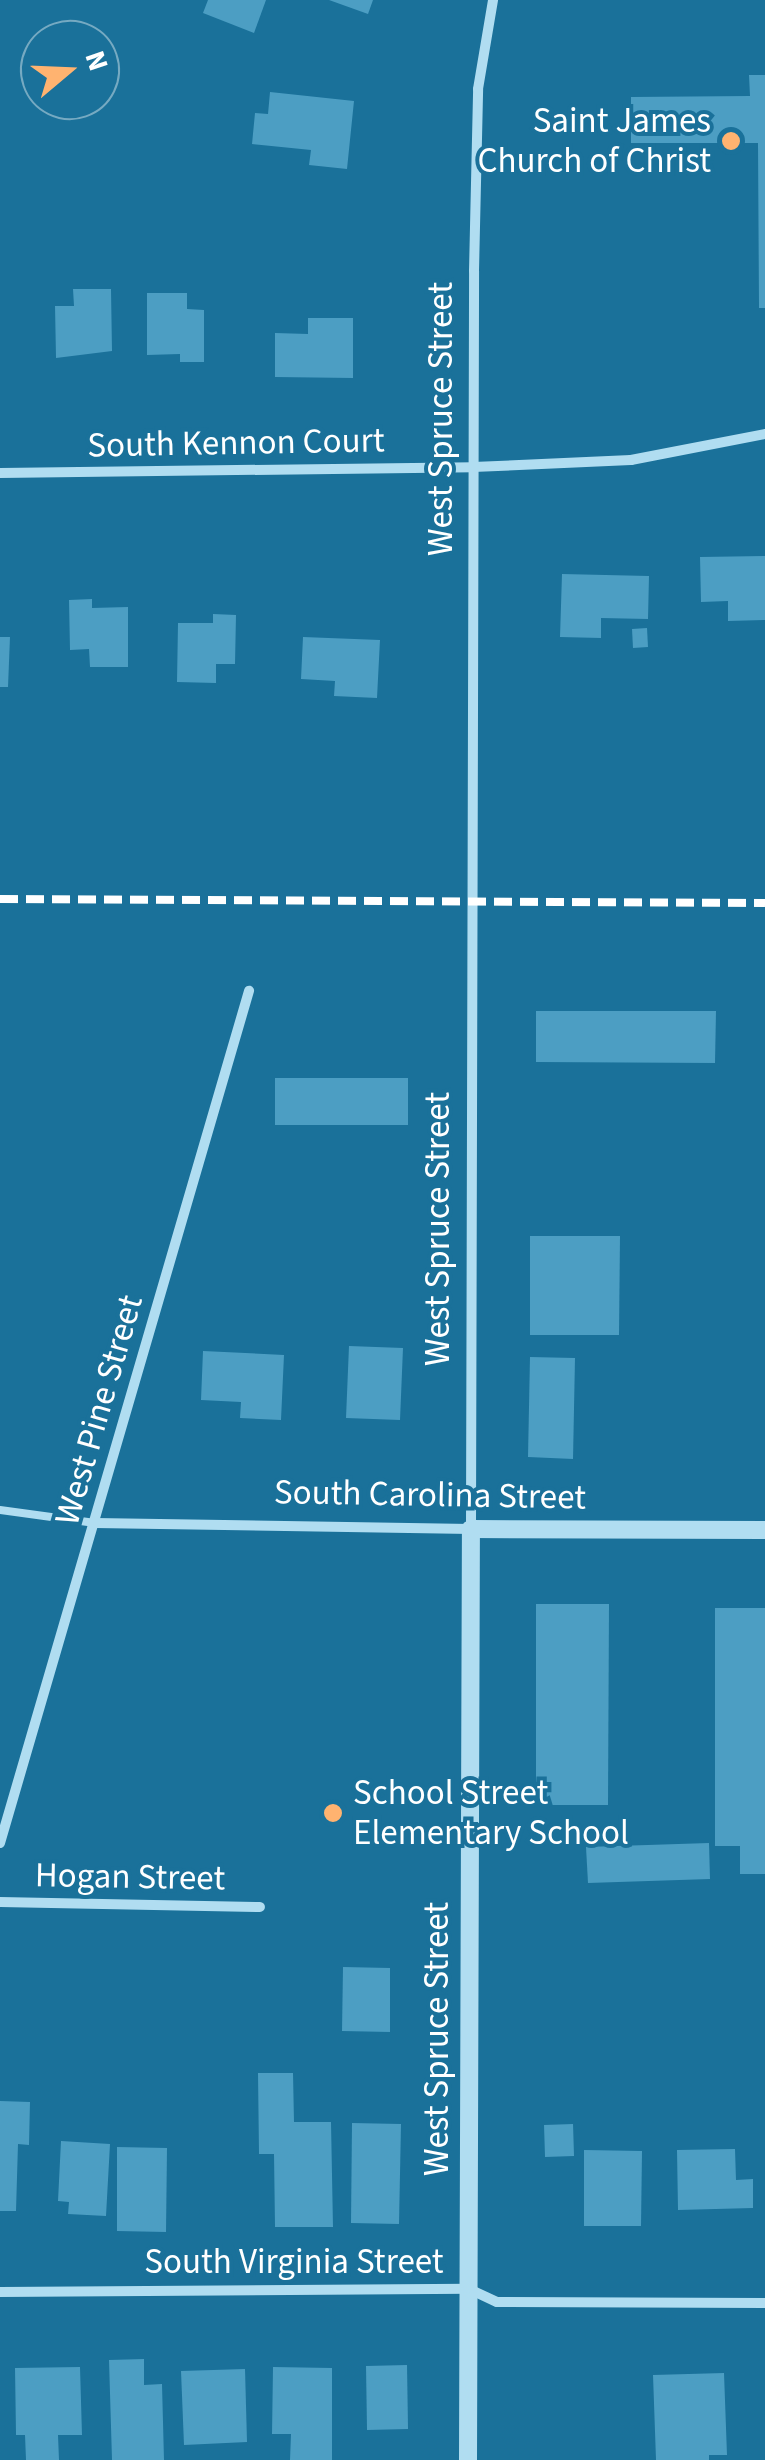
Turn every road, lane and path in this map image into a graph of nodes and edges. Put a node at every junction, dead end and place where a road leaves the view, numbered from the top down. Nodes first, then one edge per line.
1 (493, 0) edge
2 (765, 434) edge
3 (473, 467) junction
4 (0, 473) edge
5 (250, 991) dead end
6 (0, 1510) edge
7 (95, 1524) junction
8 (471, 1528) junction
9 (765, 1530) edge
10 (0, 1844) edge
11 (0, 1902) edge
12 (260, 1907) dead end
13 (469, 2288) junction
14 (0, 2292) edge
15 (765, 2303) edge
16 (468, 2460) edge

1 - 3 street, West Spruce Street
2 - 3 street, South Kennon Court
3 - 4 street, South Kennon Court
3 - 8 street, West Spruce Street
5 - 7 street, West Pine Street
6 - 7 lane
7 - 8 street, South Carolina Street
7 - 10 street, West Pine Street
8 - 9 street, South Carolina Street
8 - 13 street, West Spruce Street
11 - 12 street, Hogan Street
13 - 14 street, South Virginia Street
13 - 15 street, South Virginia Street
13 - 16 street, West Spruce Street

